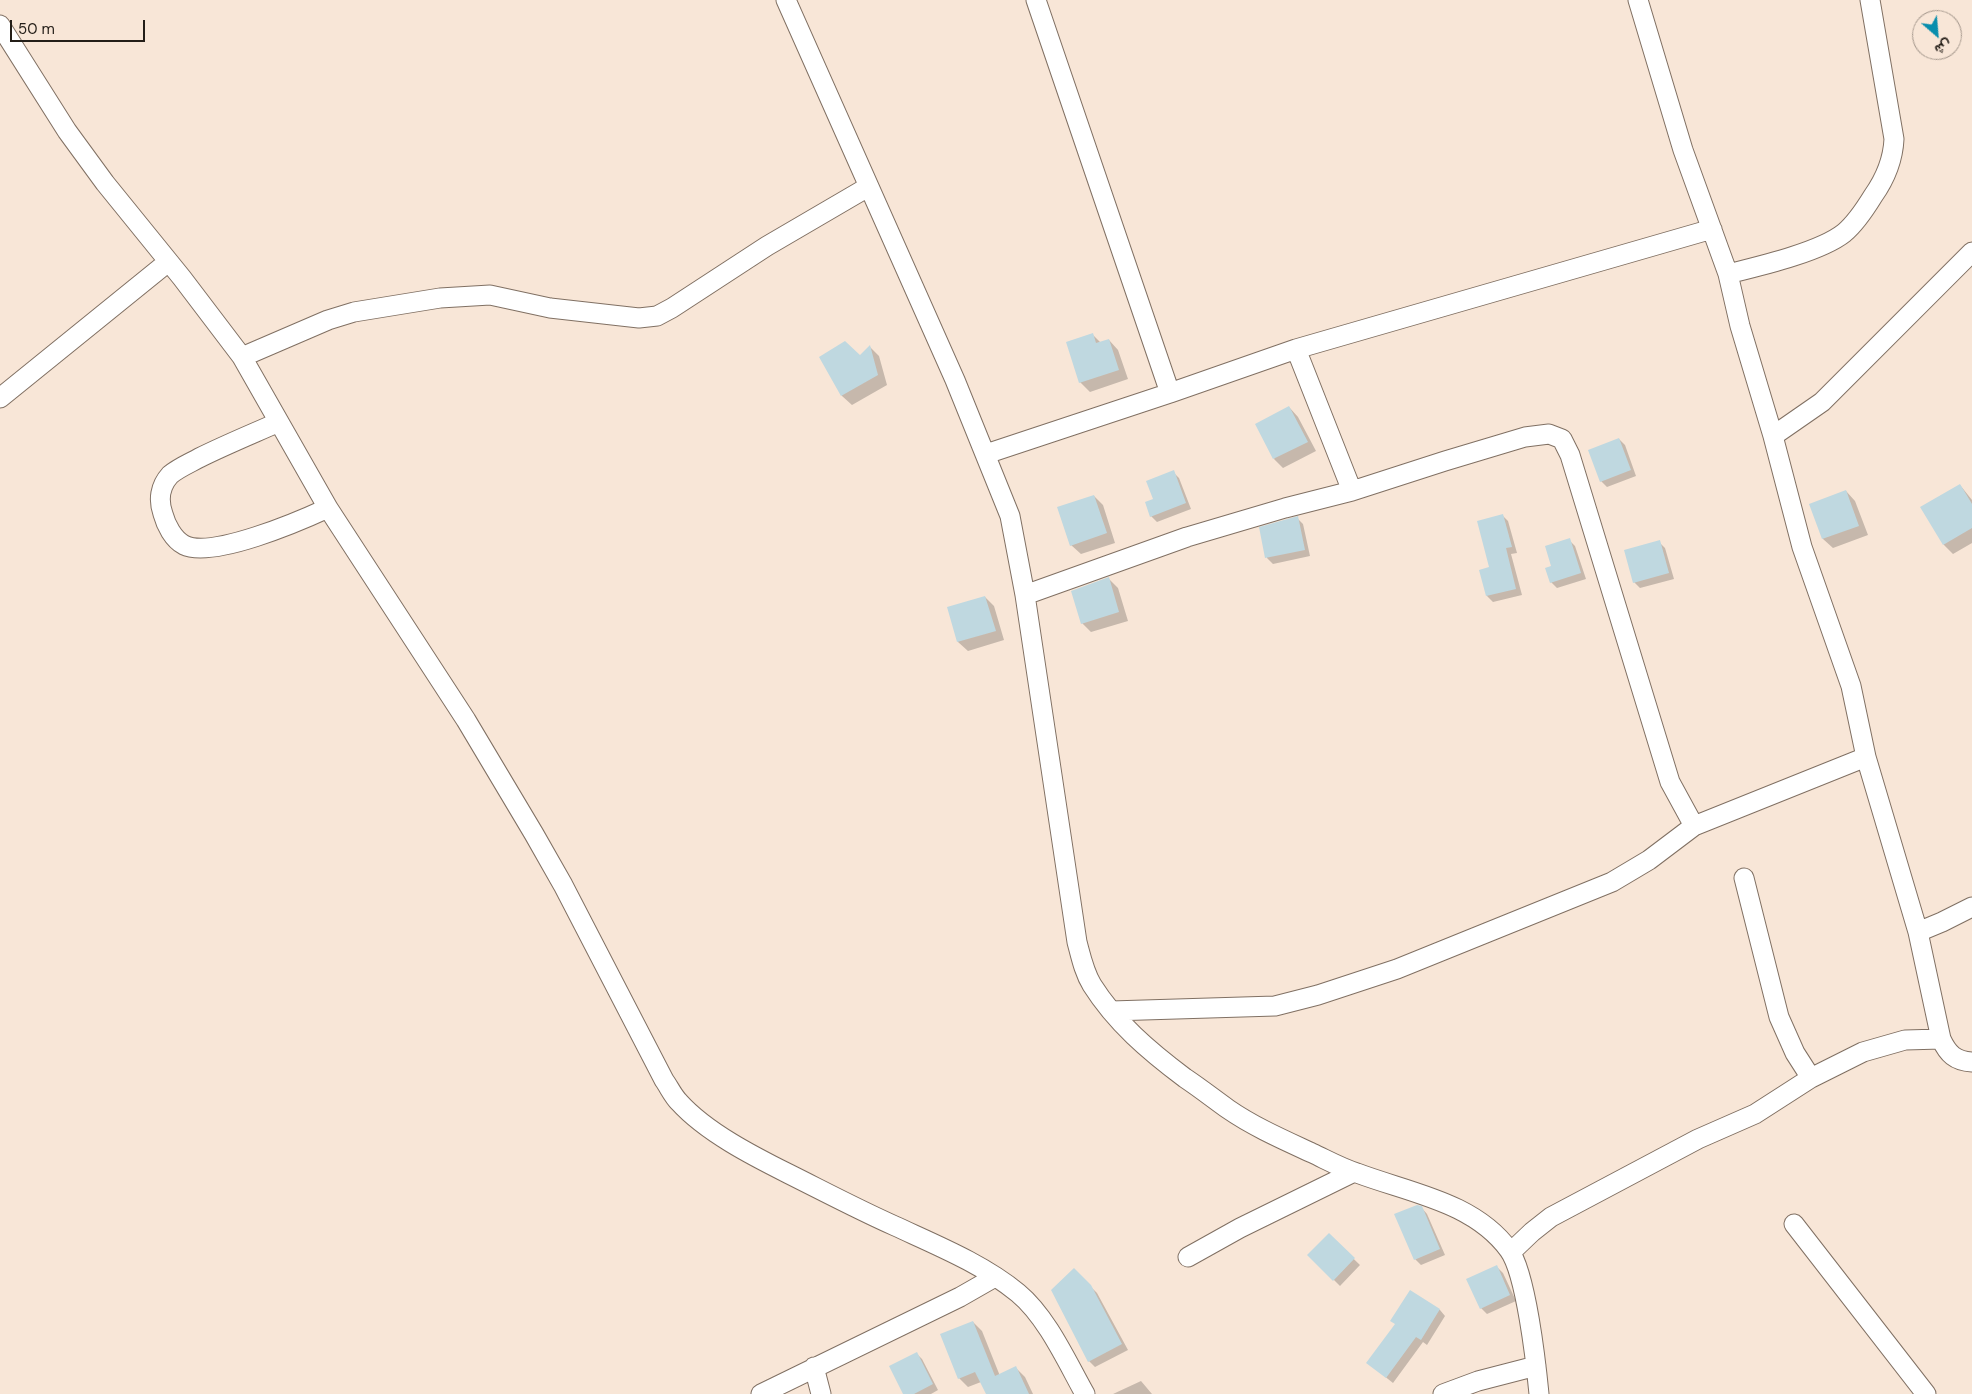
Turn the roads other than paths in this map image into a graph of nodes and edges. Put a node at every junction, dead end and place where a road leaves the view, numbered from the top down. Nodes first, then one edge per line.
1 (786, 0) edge
2 (1036, 0) edge
3 (1638, 0) edge
4 (1870, 0) edge
5 (0, 25) edge
6 (868, 187) junction
7 (1712, 229) junction
8 (1972, 252) edge
9 (168, 262) junction
10 (1728, 274) junction
11 (1296, 349) junction
12 (242, 357) junction
13 (1170, 393) junction
14 (0, 398) edge
15 (279, 422) junction
16 (1773, 436) junction
17 (986, 454) junction
18 (1352, 491) junction
19 (328, 508) junction
20 (1025, 595) junction
21 (1866, 757) junction
22 (1694, 826) junction
23 (1744, 878) dead end
24 (1972, 907) edge
25 (1918, 932) junction
26 (1111, 1011) junction
27 (1941, 1039) junction
28 (1972, 1062) edge
29 (1811, 1078) junction
30 (1354, 1172) junction
31 (1794, 1224) dead end
32 (1511, 1252) junction
33 (1188, 1257) dead end
34 (995, 1277) junction
35 (1536, 1366) junction
36 (814, 1367) junction
37 (761, 1394) edge
38 (821, 1394) edge
39 (1085, 1394) edge
40 (1443, 1394) edge
41 (1539, 1394) edge
42 (1926, 1394) edge

1 - 6 street
2 - 13 street
3 - 7 street
4 - 10 street
5 - 9 street
6 - 12 street
6 - 17 street
7 - 10 street
7 - 11 street
8 - 16 street
9 - 12 street
9 - 14 street
10 - 16 street
11 - 13 street
11 - 18 street
12 - 15 street
13 - 17 street
15 - 19 street
15 - 19 street
16 - 21 street
17 - 20 street
18 - 20 street
18 - 22 street
19 - 34 street
20 - 26 street
21 - 22 street
21 - 25 street
22 - 26 street
23 - 29 street
24 - 25 street
25 - 27 street
26 - 30 street
27 - 28 street
27 - 29 street
29 - 32 street
30 - 32 street
30 - 33 street
31 - 42 street
32 - 35 street
34 - 36 street
34 - 39 street
35 - 40 street
35 - 41 street
36 - 37 street
36 - 38 street

